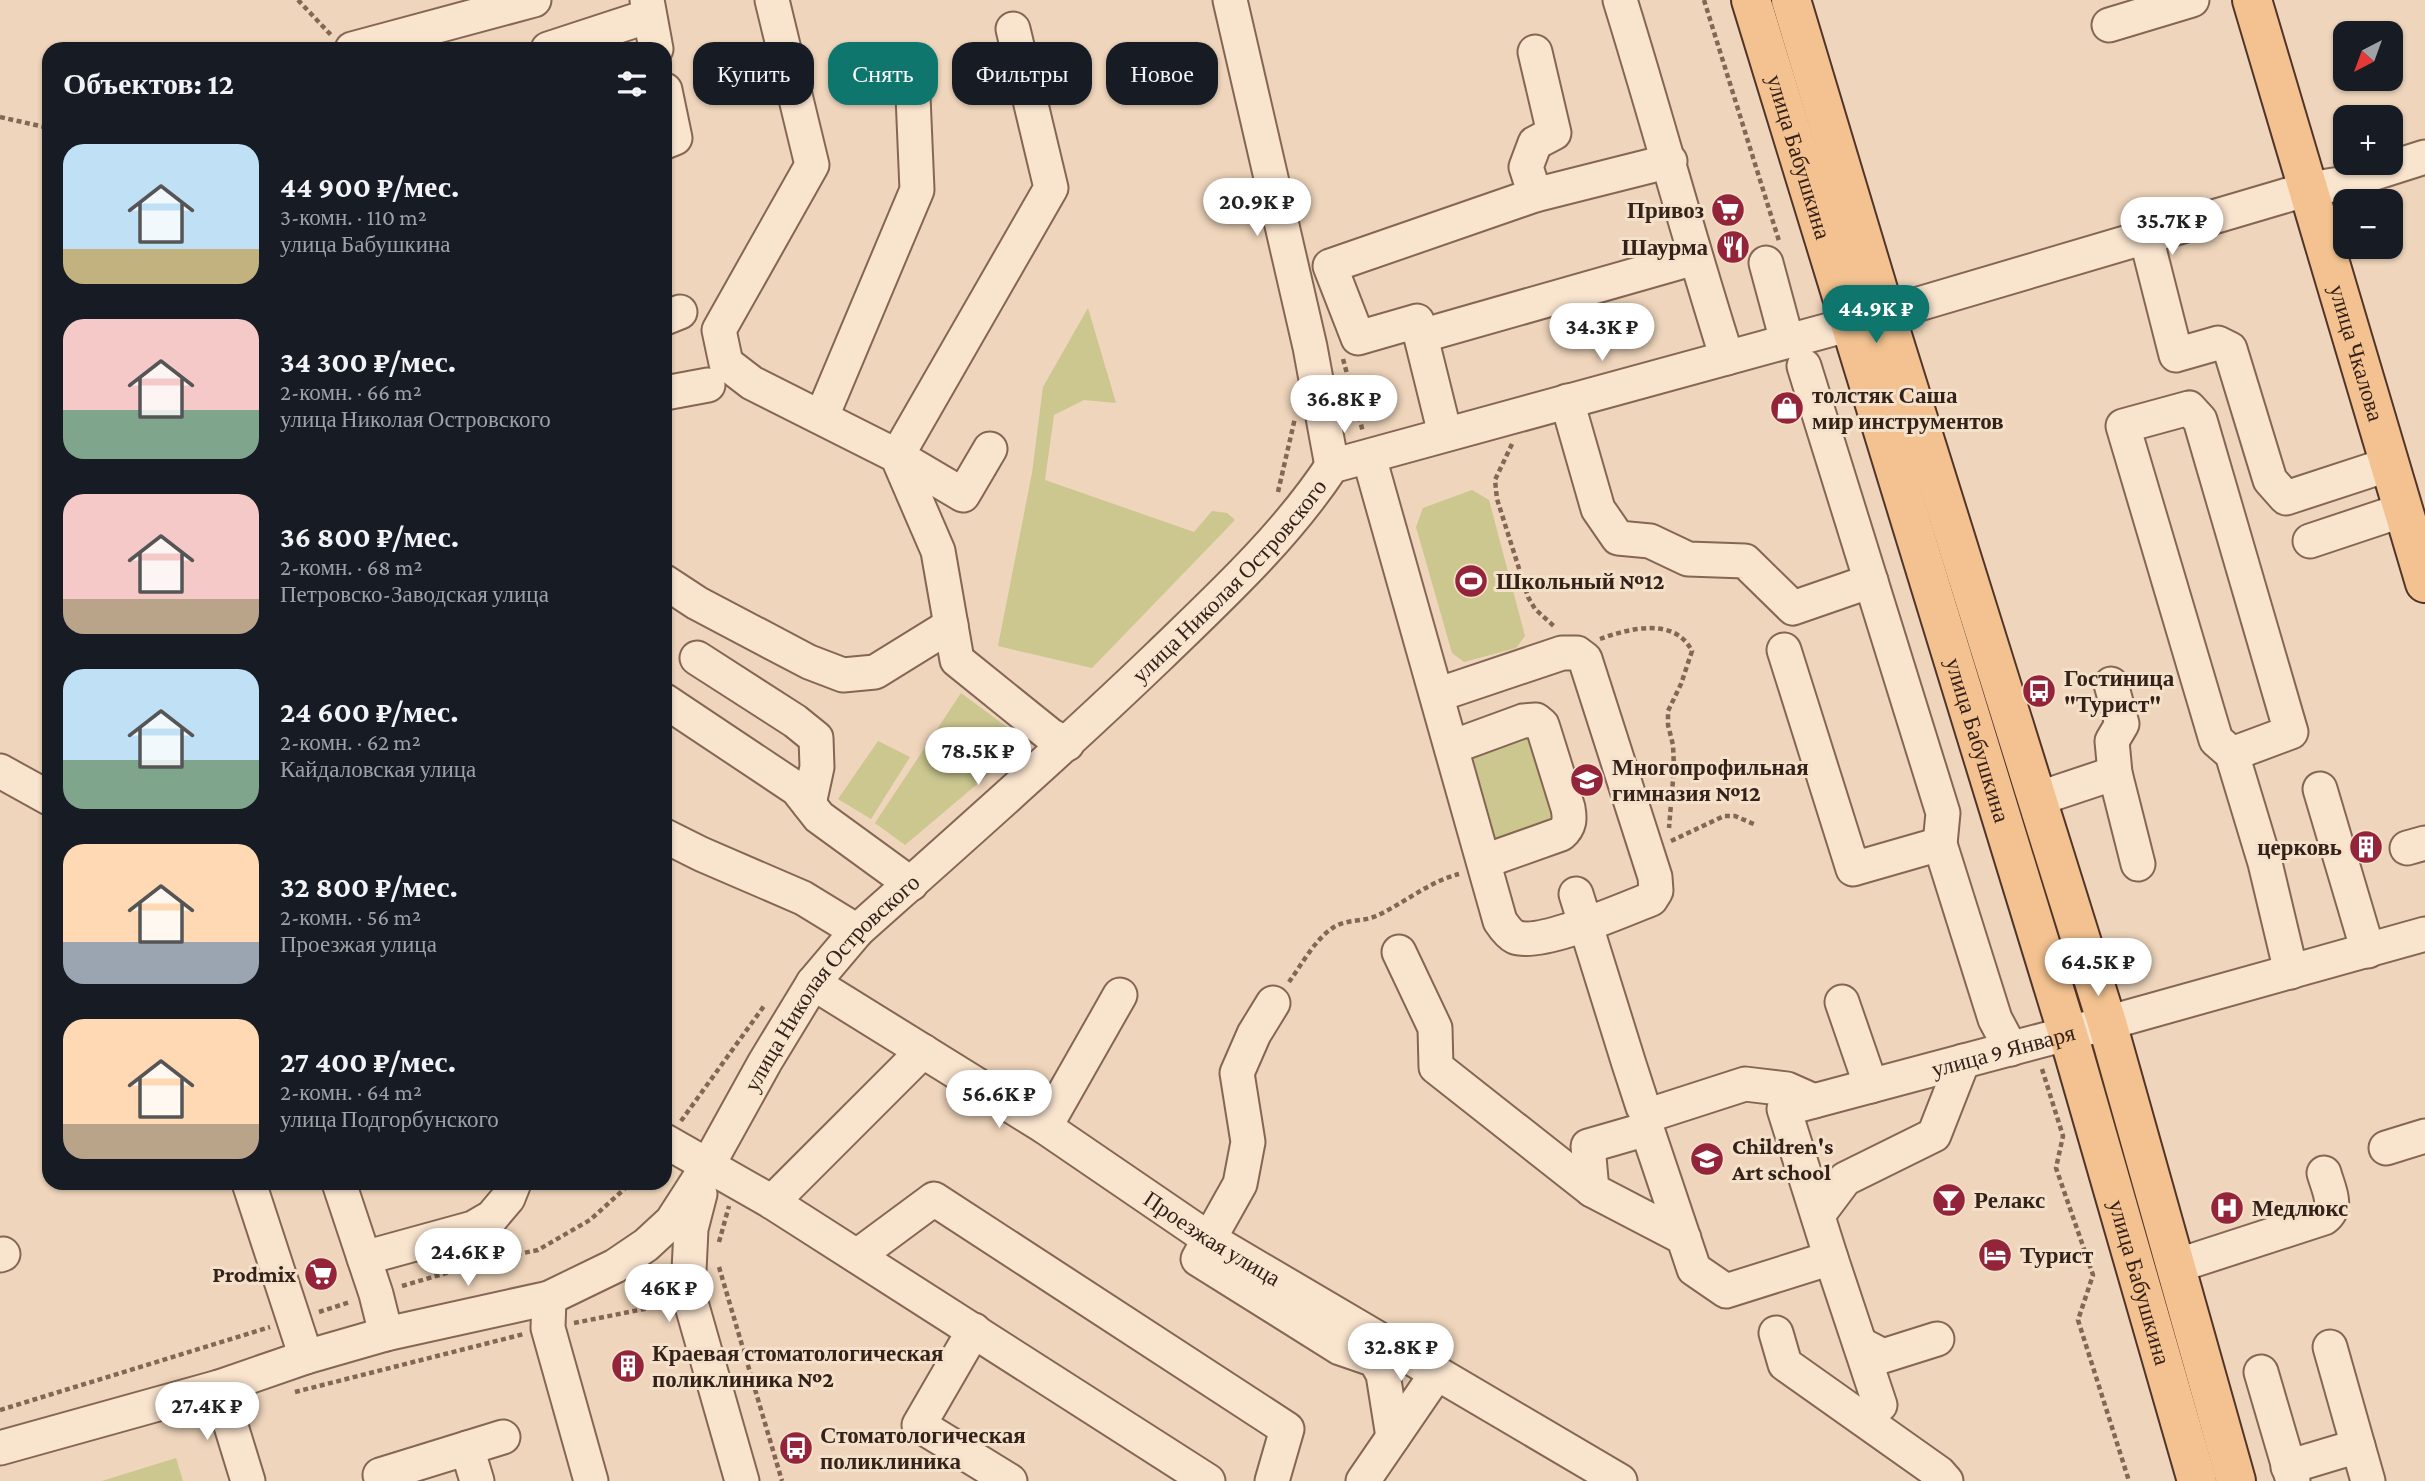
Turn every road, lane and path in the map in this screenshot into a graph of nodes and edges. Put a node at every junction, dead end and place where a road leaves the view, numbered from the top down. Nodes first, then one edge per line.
1 (298, 0) edge
2 (534, 0) edge
3 (772, 0) edge
4 (1230, 0) edge
5 (1620, 0) edge
6 (1704, 0) edge
7 (1751, 0) edge
8 (1791, 0) edge
9 (2192, 0) edge
10 (2252, 0) edge
11 (648, 8) edge
12 (2109, 25) dead end
13 (1013, 29) dead end
14 (342, 42) edge
15 (353, 42) edge
16 (565, 42) edge
17 (655, 42) edge
18 (1535, 52) dead end
19 (913, 105) edge
20 (0, 117) edge
21 (672, 121) edge
22 (42, 126) edge
23 (672, 139) edge
24 (2425, 157) edge
25 (1670, 161) junction
26 (2308, 189) junction
27 (1535, 195) junction
28 (1766, 197) dead end
29 (2146, 237) junction
30 (1695, 258) junction
31 (1766, 263) dead end
32 (1868, 319) junction
33 (1421, 336) junction
34 (1795, 354) junction
35 (1727, 358) junction
36 (708, 385) dead end
37 (672, 392) edge
38 (1567, 401) junction
39 (1296, 411) dead end
40 (822, 416) junction
41 (1445, 434) junction
42 (1525, 441) dead end
43 (1512, 444) junction
44 (1500, 447) dead end
45 (990, 449) dead end
46 (897, 456) junction
47 (1369, 457) junction
48 (2390, 464) junction
49 (1332, 467) junction
50 (1277, 495) dead end
51 (2403, 510) junction
52 (2310, 541) dead end
53 (1871, 581) junction
54 (2425, 583) edge
55 (672, 587) edge
56 (951, 625) junction
57 (1784, 650) dead end
58 (1573, 653) junction
59 (697, 658) dead end
60 (2111, 684) dead end
61 (1437, 695) junction
62 (672, 706) edge
63 (1067, 744) junction
64 (1452, 747) junction
65 (2232, 754) junction
66 (0, 771) edge
67 (2115, 773) junction
68 (2320, 789) dead end
69 (42, 794) edge
70 (2037, 799) junction
71 (809, 804) junction
72 (1756, 825) dead end
73 (672, 840) edge
74 (1940, 844) junction
75 (1654, 853) junction
76 (2138, 864) dead end
77 (1486, 866) junction
78 (911, 884) junction
79 (1576, 894) dead end
80 (857, 931) junction
81 (2425, 934) edge
82 (1399, 951) dead end
83 (2368, 951) junction
84 (2291, 972) junction
85 (813, 983) junction
86 (1120, 995) dead end
87 (769, 1000) dead end
88 (1842, 1002) dead end
89 (1273, 1003) joint
90 (2108, 1023) junction
91 (2068, 1034) junction
92 (2011, 1049) junction
93 (923, 1051) junction
94 (1963, 1061) junction
95 (1871, 1086) junction
96 (1799, 1105) junction
97 (1045, 1127) junction
98 (672, 1134) edge
99 (2425, 1136) edge
100 (672, 1145) edge
101 (2386, 1148) dead end
102 (722, 1173) junction
103 (2324, 1173) dead end
104 (250, 1190) edge
105 (341, 1190) edge
106 (511, 1190) edge
107 (623, 1190) edge
108 (1592, 1190) junction
109 (772, 1202) junction
110 (1818, 1215) junction
111 (1684, 1238) junction
112 (1209, 1239) junction
113 (538, 1250) dead end
114 (716, 1254) dead end
115 (856, 1256) junction
116 (364, 1258) junction
117 (1831, 1258) junction
118 (718, 1263) dead end
119 (2176, 1266) junction
120 (688, 1292) junction
121 (548, 1313) junction
122 (974, 1330) junction
123 (1776, 1333) dead end
124 (386, 1334) junction
125 (1937, 1339) dead end
126 (1860, 1344) junction
127 (2330, 1347) dead end
128 (306, 1357) junction
129 (2260, 1372) dead end
130 (1437, 1373) junction
131 (219, 1387) junction
132 (293, 1393) dead end
133 (1880, 1405) dead end
134 (503, 1437) dead end
135 (1393, 1437) junction
136 (2358, 1446) junction
137 (0, 1448) edge
138 (467, 1448) junction
139 (2290, 1474) edge
140 (248, 1481) edge
141 (382, 1481) edge
142 (477, 1481) edge
143 (591, 1481) edge
144 (742, 1481) edge
145 (782, 1481) edge
146 (1010, 1481) edge
147 (1208, 1481) edge
148 (1272, 1481) edge
149 (1363, 1481) edge
150 (1620, 1481) edge
151 (1946, 1481) edge
152 (2197, 1481) edge
153 (2236, 1481) edge
154 (2368, 1481) edge

1 - 14 path
2 - 15 street
3 - 40 street
4 - 49 street
5 - 25 street
6 - 28 path
7 - 32 main road, улица Бабушкина
8 - 32 main road, улица Бабушкина
9 - 12 street
10 - 26 main road, улица Чкалова
11 - 16 street
11 - 17 street
13 - 46 street
18 - 27 street
19 - 40 street
20 - 22 path
21 - 23 street
24 - 26 street, улица Николая Островского
25 - 27 street
25 - 30 street
26 - 29 street, улица Николая Островского
26 - 48 main road, улица Чкалова
27 - 33 street
29 - 32 street, улица Николая Островского
29 - 48 street
30 - 33 street
30 - 35 street
31 - 34 street
32 - 34 street, улица Николая Островского
32 - 70 main road, улица Бабушкина
32 - 91 main road, улица Бабушкина
33 - 41 street
34 - 35 street, улица Николая Островского
34 - 53 street
35 - 38 street, улица Николая Островского
36 - 37 street
38 - 41 street, улица Николая Островского
38 - 53 street
39 - 50 path
40 - 46 street
41 - 47 street, улица Николая Островского
42 - 43 path
43 - 44 path
43 - 58 path
45 - 46 street
46 - 56 street
47 - 49 street, улица Николая Островского
47 - 61 street
48 - 51 main road, улица Чкалова
49 - 63 street, улица Николая Островского
51 - 52 street
51 - 54 main road, улица Чкалова
53 - 74 street
55 - 56 street
56 - 63 street
57 - 74 street
58 - 61 street
58 - 75 street
58 - 75 path
59 - 71 street
60 - 67 street
61 - 64 street
62 - 71 street
63 - 78 street, улица Николая Островского
64 - 77 street
64 - 77 street
65 - 65 street
65 - 84 street
66 - 69 street
67 - 70 street
67 - 76 street
68 - 83 street
70 - 90 main road, улица Бабушкина
71 - 78 street
72 - 75 path
73 - 80 street
74 - 92 street
75 - 77 street
77 - 89 path
78 - 80 street, улица Николая Островского
79 - 96 street
80 - 85 street, улица Николая Островского
81 - 83 street, улица 9 Января
82 - 108 street
83 - 84 street, улица 9 Января
84 - 90 street, улица 9 Января
85 - 93 street, Проезжая улица
85 - 102 street, улица Николая Островского
86 - 97 street
87 - 98 path
88 - 95 street
89 - 112 street
90 - 91 street, улица 9 Января
90 - 119 main road, улица Бабушкина
91 - 92 street, улица 9 Января
91 - 152 main road, улица Бабушкина
92 - 94 street, улица 9 Января
93 - 97 street, Проезжая улица
93 - 109 street
94 - 95 street, улица 9 Января
94 - 110 street
95 - 96 street, улица 9 Января
96 - 110 street
97 - 112 street, Проезжая улица
99 - 101 street
100 - 102 street
102 - 109 street
102 - 114 path
102 - 120 street
102 - 121 street
103 - 119 street
104 - 128 street
105 - 116 street
106 - 116 street
107 - 113 path
108 - 111 street
108 - 111 street
109 - 115 street
110 - 117 street
111 - 117 street
112 - 130 street, Проезжая улица
112 - 135 street
115 - 122 street
115 - 148 street
116 - 124 street
117 - 126 street
118 - 145 path
119 - 153 main road, улица Бабушкина
120 - 121 path
120 - 144 street
121 - 124 street
121 - 132 path
121 - 143 street
122 - 146 street
122 - 147 street
123 - 151 street
124 - 128 street
125 - 126 street
126 - 133 street
127 - 136 street
128 - 131 street
129 - 139 street
130 - 135 street
130 - 150 street, Проезжая улица
131 - 137 street
131 - 140 street
134 - 138 street
135 - 149 street
136 - 139 street
136 - 154 street
138 - 141 street
138 - 142 street

